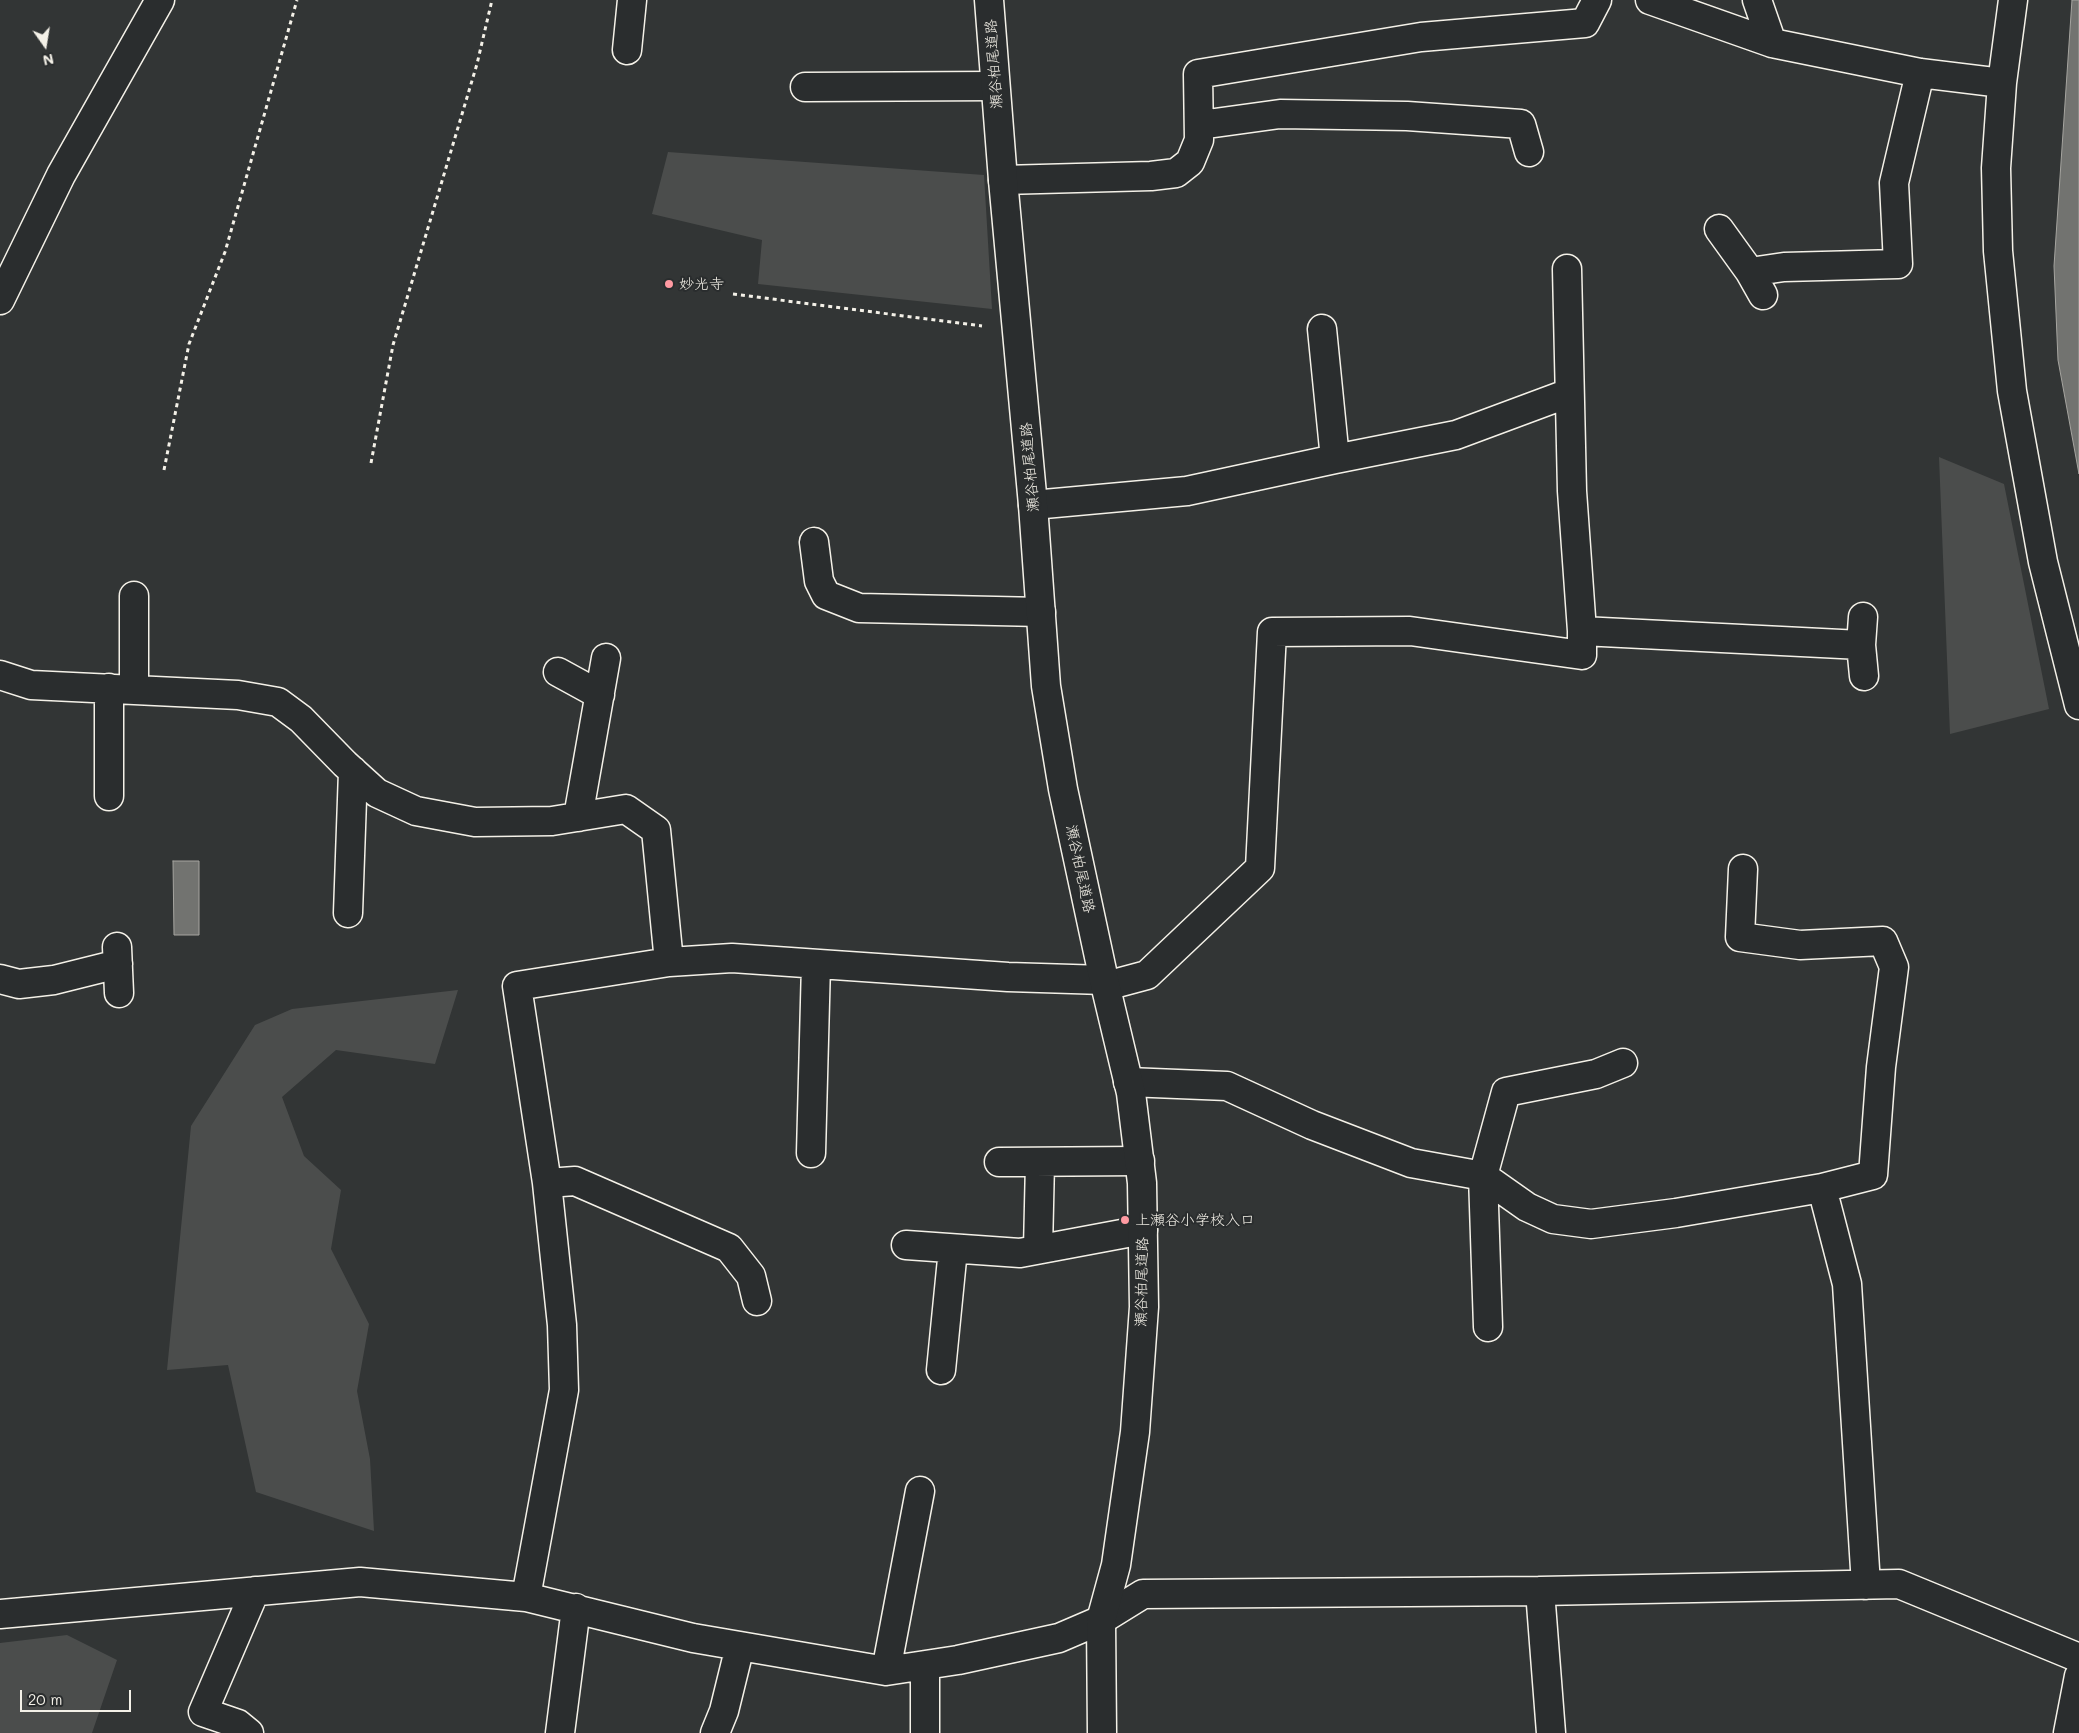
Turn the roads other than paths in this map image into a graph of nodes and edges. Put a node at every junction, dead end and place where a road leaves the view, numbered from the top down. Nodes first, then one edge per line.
1 (160, 0) edge
2 (632, 0) edge
3 (989, 0) edge
4 (1597, 0) edge
5 (1650, 0) edge
6 (1757, 0) edge
7 (2013, 0) edge
8 (1772, 42) junction
9 (627, 50) dead end
10 (1920, 73) junction
11 (2002, 83) junction
12 (995, 86) junction
13 (805, 87) dead end
14 (1200, 125) junction
15 (1528, 152) dead end
16 (1003, 180) junction
17 (1719, 229) dead end
18 (1567, 269) dead end
19 (1750, 272) junction
20 (1763, 296) dead end
21 (0, 300) edge
22 (1322, 329) dead end
23 (1568, 393) junction
24 (1334, 459) junction
25 (1033, 505) junction
26 (814, 542) dead end
27 (134, 596) dead end
28 (1041, 612) junction
29 (1863, 617) dead end
30 (1582, 631) junction
31 (1861, 645) junction
32 (606, 658) dead end
33 (558, 672) dead end
34 (0, 675) edge
35 (1864, 676) dead end
36 (121, 688) junction
37 (600, 695) junction
38 (2079, 705) edge
39 (353, 772) junction
40 (110, 796) dead end
41 (578, 817) junction
42 (1744, 869) dead end
43 (348, 913) dead end
44 (669, 962) junction
45 (816, 964) junction
46 (0, 979) edge
47 (1105, 983) junction
48 (119, 993) dead end
49 (1623, 1063) dead end
50 (1128, 1082) junction
51 (811, 1153) dead end
52 (1140, 1161) junction
53 (999, 1162) dead end
54 (1040, 1162) junction
55 (1484, 1176) junction
56 (547, 1183) junction
57 (1822, 1188) junction
58 (1143, 1230) junction
59 (906, 1245) dead end
60 (953, 1249) junction
61 (1038, 1249) junction
62 (757, 1302) dead end
63 (1488, 1327) dead end
64 (941, 1370) dead end
65 (920, 1491) dead end
66 (1866, 1585) junction
67 (255, 1591) junction
68 (1540, 1592) junction
69 (526, 1597) junction
70 (576, 1608) junction
71 (0, 1614) edge
72 (1102, 1620) junction
73 (740, 1646) junction
74 (2079, 1658) edge
75 (925, 1666) junction
76 (886, 1671) junction
77 (2079, 1676) edge
78 (249, 1733) edge
79 (560, 1733) edge
80 (714, 1733) edge
81 (926, 1733) edge
82 (1102, 1733) edge
83 (1551, 1733) edge
84 (2068, 1733) edge

1 - 21 street
2 - 9 street
3 - 12 street, 瀬谷柏尾道路
4 - 14 street
5 - 8 street
6 - 8 street
7 - 11 street
8 - 10 street
10 - 11 street
10 - 19 street
11 - 38 street
12 - 13 street
12 - 16 street, 瀬谷柏尾道路
14 - 15 street
14 - 16 street
16 - 25 street, 瀬谷柏尾道路
17 - 19 street
18 - 23 street
19 - 20 street
22 - 24 street
23 - 24 street
23 - 30 street
24 - 25 street
25 - 28 street, 瀬谷柏尾道路
26 - 28 street
27 - 36 street
28 - 47 street, 瀬谷柏尾道路
29 - 31 street
30 - 31 street
30 - 47 street
31 - 35 street
32 - 37 street
33 - 37 street
34 - 36 street
36 - 39 street
36 - 40 street
37 - 41 street
39 - 41 street
39 - 43 street
41 - 44 street
42 - 57 street
44 - 45 street
44 - 56 street
45 - 47 street
45 - 51 street
46 - 48 street
47 - 50 street, 瀬谷柏尾道路
49 - 55 street
50 - 52 street, 瀬谷柏尾道路
50 - 55 street
52 - 54 street
52 - 58 street, 瀬谷柏尾道路
53 - 54 street
54 - 61 street
55 - 57 street
55 - 63 street
56 - 62 street
56 - 69 street
57 - 66 street
58 - 61 street
58 - 72 street, 瀬谷柏尾道路
59 - 60 street
60 - 61 street
60 - 64 street
65 - 76 street
66 - 68 street
66 - 74 street
67 - 69 street
67 - 71 street
67 - 78 street
68 - 72 street
68 - 83 street
69 - 70 street
70 - 73 street
70 - 79 street
72 - 75 street
72 - 82 street, 瀬谷柏尾道路
73 - 76 street
73 - 80 street
75 - 76 street
75 - 81 street
77 - 84 street

